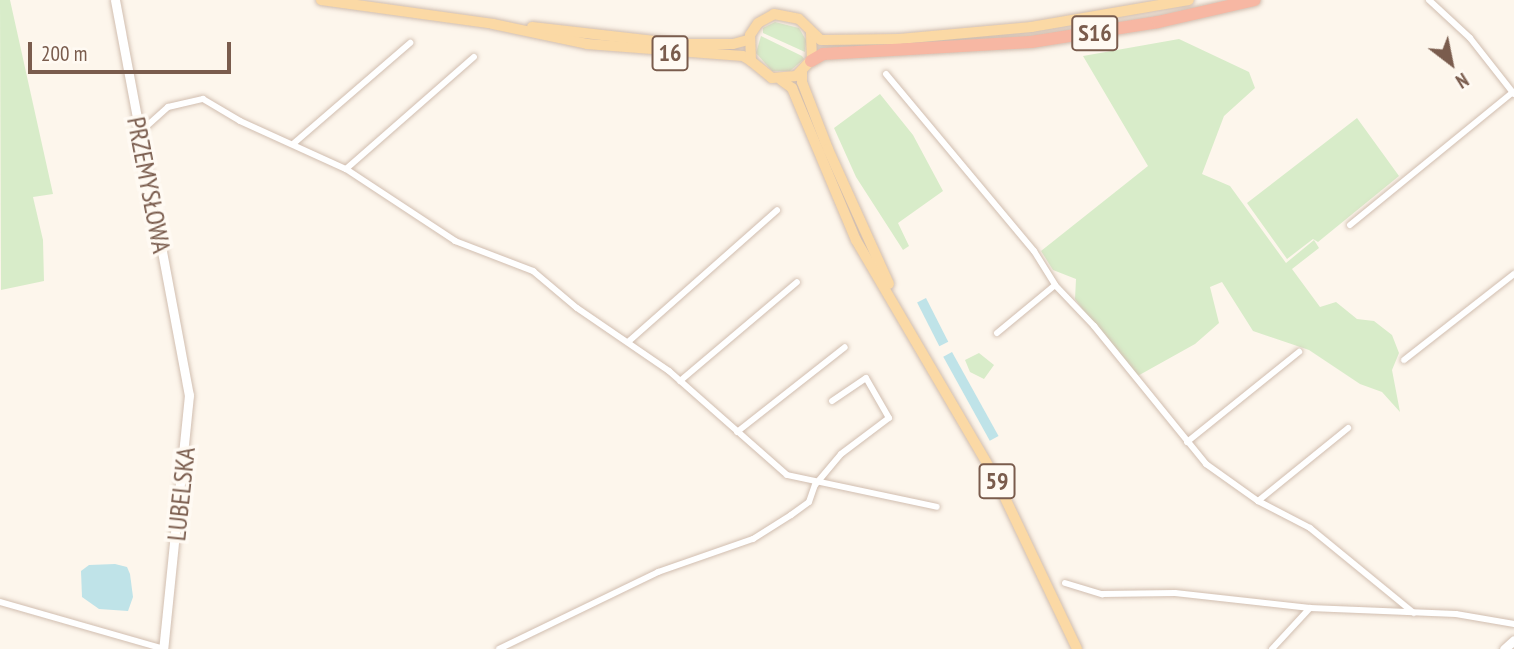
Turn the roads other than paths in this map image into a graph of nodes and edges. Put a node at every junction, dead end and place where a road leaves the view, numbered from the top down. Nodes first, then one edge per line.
1 (109, 0) edge
2 (115, 0) edge
3 (321, 0) edge
4 (1189, 0) edge
5 (1255, 0) edge
6 (1429, 0) edge
7 (493, 24) junction
8 (119, 32) junction
9 (811, 33) junction
10 (748, 40) junction
11 (410, 44) dead end
12 (474, 57) dead end
13 (751, 61) junction
14 (806, 66) junction
15 (886, 74) dead end
16 (781, 79) junction
17 (1513, 94) edge
18 (139, 134) junction
19 (293, 144) junction
20 (345, 169) junction
21 (777, 210) dead end
22 (1350, 225) dead end
23 (1514, 274) edge
24 (797, 282) dead end
25 (1055, 285) junction
26 (905, 320) junction
27 (996, 333) dead end
28 (180, 339) joint
29 (628, 342) junction
30 (845, 347) dead end
31 (1299, 352) dead end
32 (1404, 360) dead end
33 (680, 381) junction
34 (832, 401) dead end
35 (1348, 428) dead end
36 (737, 432) junction
37 (1187, 442) junction
38 (815, 485) junction
39 (1258, 501) junction
40 (937, 507) dead end
41 (1065, 583) dead end
42 (0, 602) edge
43 (1310, 608) junction
44 (1414, 612) junction
45 (1514, 624) edge
46 (1514, 640) edge
47 (164, 649) edge
48 (499, 649) edge
49 (1077, 649) edge
50 (1272, 649) edge
51 (1504, 649) edge

1 - 8 street, PRZEMYSŁOWA
2 - 8 street, PRZEMYSŁOWA
3 - 7 main road, 16
4 - 9 main road, S16
5 - 14 highway, S16
6 - 17 street
7 - 10 main road, 16
7 - 13 main road, 16
8 - 18 street, PRZEMYSŁOWA
9 - 10 main road
9 - 14 main road
10 - 13 main road
11 - 19 street
12 - 20 street
13 - 16 main road, 16
14 - 16 main road
14 - 26 main road, 59
15 - 25 street
16 - 26 main road, 59
17 - 22 street
18 - 19 street
18 - 28 street, PRZEMYSŁOWA
19 - 20 street
20 - 29 street
21 - 29 street
23 - 32 street
24 - 33 street
25 - 27 street
25 - 37 street
26 - 49 main road, 59
28 - 47 street, LUBELSKA
29 - 33 street
30 - 36 street
31 - 37 street
33 - 36 street
34 - 38 street
35 - 39 street
36 - 38 street
37 - 39 street
38 - 40 street
38 - 48 street
39 - 44 street
41 - 43 street
42 - 47 street
43 - 44 street
43 - 50 street
44 - 45 street
46 - 51 street

